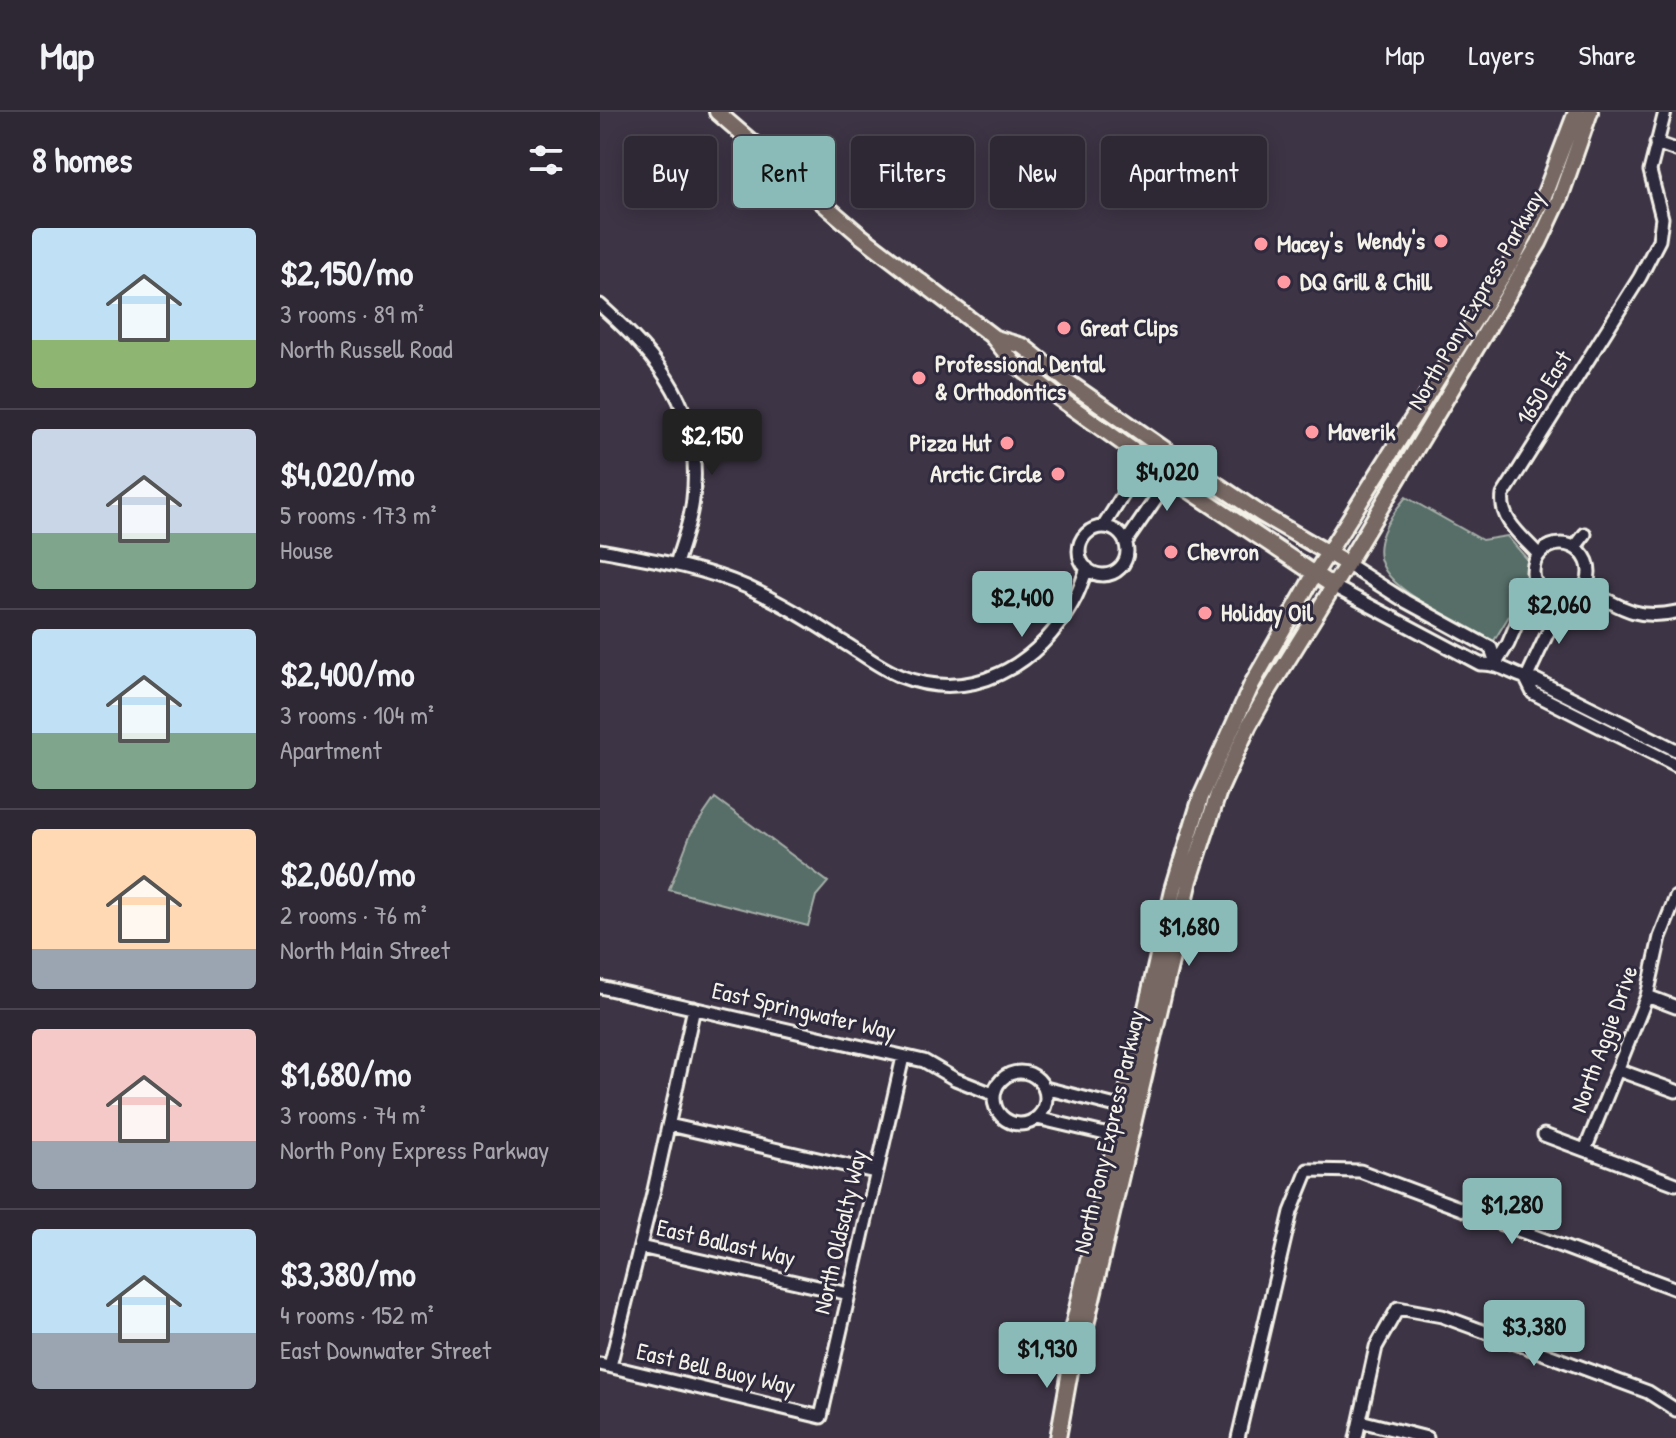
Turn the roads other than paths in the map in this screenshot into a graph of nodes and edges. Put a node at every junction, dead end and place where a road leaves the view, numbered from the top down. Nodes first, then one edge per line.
1 (717, 112) edge
2 (1576, 112) edge
3 (1590, 112) edge
4 (1665, 112) edge
5 (1656, 143) junction
6 (1676, 150) edge
7 (600, 305) edge
8 (992, 336) junction
9 (1173, 455) junction
10 (1158, 473) junction
11 (1103, 527) junction
12 (1585, 534) dead end
13 (1126, 542) junction
14 (1575, 547) junction
15 (600, 550) edge
16 (1328, 552) junction
17 (1539, 555) junction
18 (676, 564) junction
19 (1347, 564) junction
20 (1087, 568) junction
21 (1314, 575) junction
22 (1535, 581) junction
23 (1333, 586) junction
24 (1585, 588) junction
25 (1563, 600) junction
26 (1676, 612) edge
27 (1496, 663) junction
28 (1526, 679) junction
29 (1676, 750) edge
30 (1676, 765) edge
31 (1676, 897) edge
32 (600, 987) edge
33 (1647, 996) junction
34 (1676, 1007) edge
35 (694, 1008) junction
36 (903, 1057) junction
37 (1618, 1070) junction
38 (1045, 1088) junction
39 (1676, 1091) edge
40 (993, 1094) junction
41 (1130, 1109) junction
42 (1037, 1118) junction
43 (669, 1125) junction
44 (1544, 1135) dead end
45 (1123, 1138) junction
46 (1585, 1150) junction
47 (875, 1172) junction
48 (1676, 1184) edge
49 (640, 1247) junction
50 (1676, 1289) edge
51 (849, 1294) junction
52 (605, 1365) edge
53 (1676, 1410) edge
54 (821, 1417) joint
55 (1360, 1421) junction
56 (1058, 1438) edge
57 (1238, 1438) edge
58 (1356, 1438) edge
59 (1427, 1438) edge

1 - 8 main road
2 - 16 main road, North Pony Express Parkway
3 - 19 main road, North Pony Express Parkway
4 - 5 street, 1650 East
5 - 6 street
5 - 17 street, 1650 East
7 - 18 street
8 - 9 main road
8 - 10 main road
9 - 10 street
9 - 16 main road
10 - 11 street
10 - 13 street
10 - 21 main road
11 - 13 street
11 - 20 street
12 - 14 street
13 - 20 street
14 - 17 street
14 - 24 street
15 - 18 street
16 - 19 main road
16 - 21 main road, North Pony Express Parkway
17 - 22 street
18 - 20 street
19 - 23 main road, North Pony Express Parkway
19 - 27 street
21 - 23 main road
21 - 41 main road, North Pony Express Parkway
22 - 25 street
22 - 27 street
23 - 27 street
23 - 41 main road, North Pony Express Parkway
24 - 25 street
24 - 26 street
25 - 28 street
27 - 28 street
28 - 29 street
28 - 30 street
31 - 33 street, North Aggie Drive
32 - 35 street, East Springwater Way
33 - 34 street
33 - 37 street, North Aggie Drive
35 - 36 street, East Springwater Way
35 - 43 street
36 - 40 street, East Springwater Way
36 - 47 street, North Oldsalty Way
37 - 39 street
37 - 46 street, North Aggie Drive
38 - 40 street
38 - 41 street
38 - 42 street
40 - 42 street
41 - 45 main road, North Pony Express Parkway
42 - 45 street
43 - 47 street
43 - 49 street
44 - 46 street
45 - 56 main road, North Pony Express Parkway
46 - 48 street
47 - 51 street, North Oldsalty Way
49 - 51 street, East Ballast Way
49 - 52 street
50 - 57 street
51 - 54 street, North Oldsalty Way
52 - 54 street, East Bell Buoy Way
53 - 55 street
55 - 58 street
55 - 59 street

